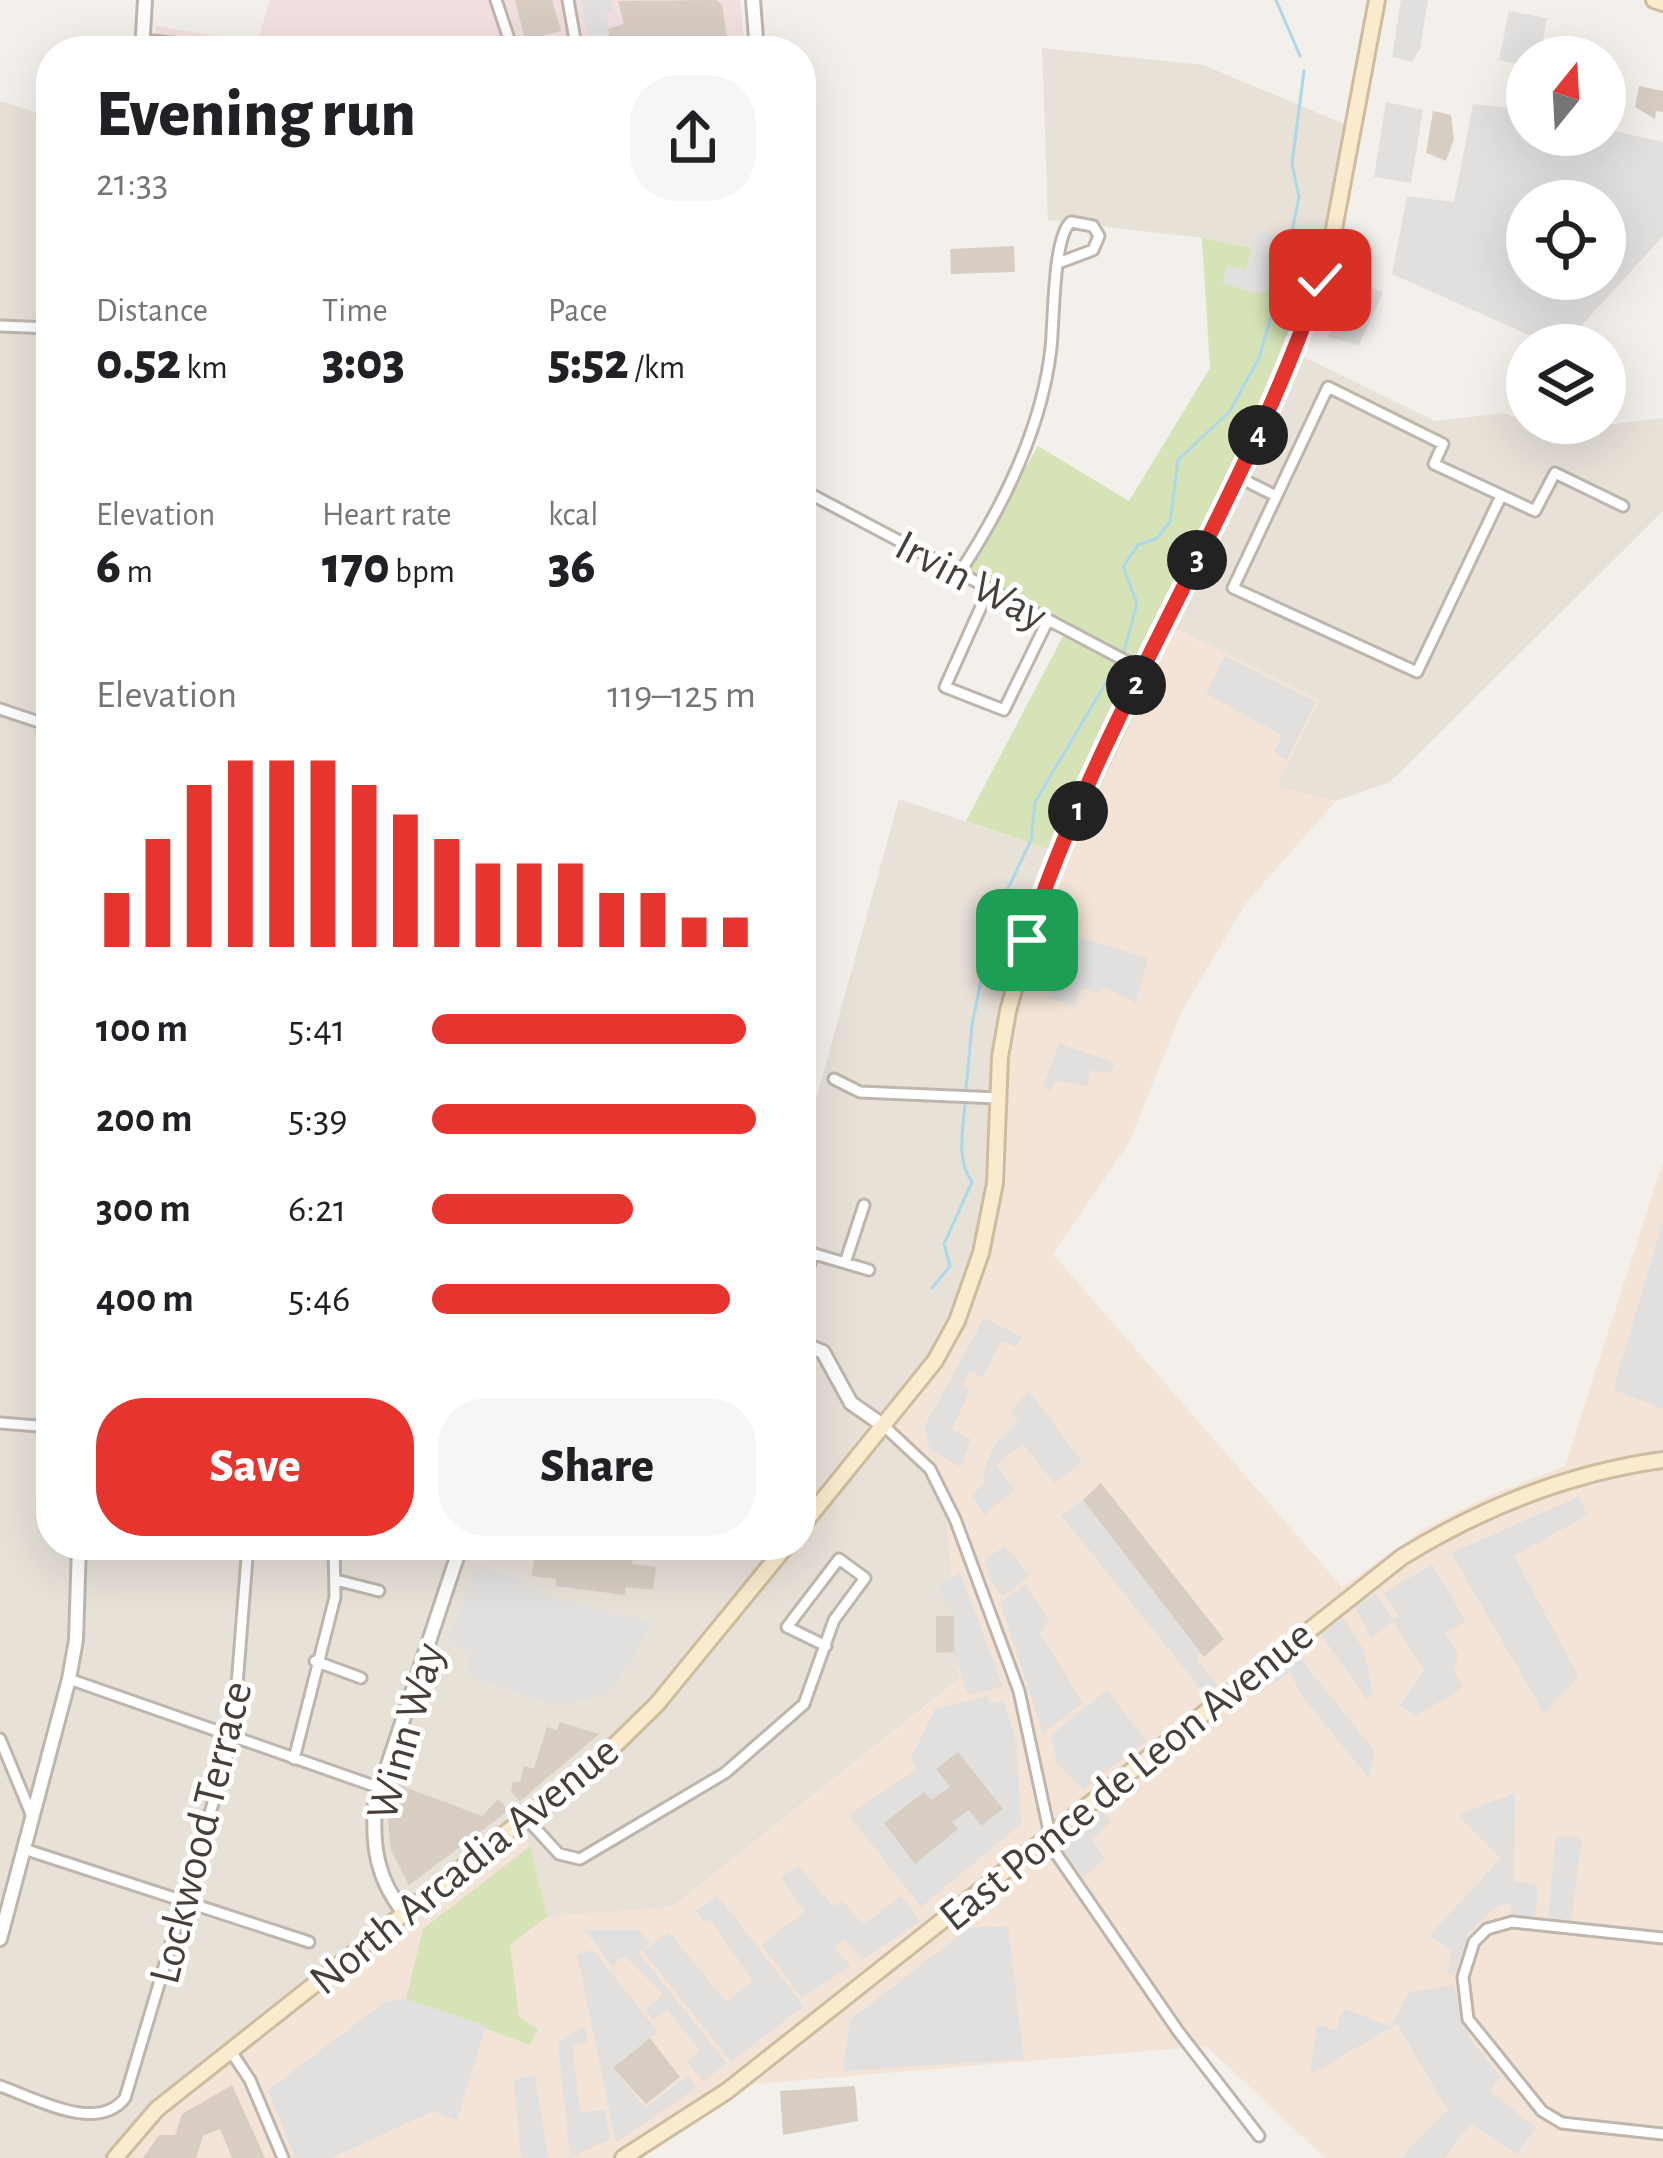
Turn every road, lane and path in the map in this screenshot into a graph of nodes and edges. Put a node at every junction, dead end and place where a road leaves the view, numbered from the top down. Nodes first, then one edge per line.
1 (145, 0) edge
2 (496, 0) edge
3 (568, 0) edge
4 (753, 0) edge
5 (1377, 0) edge
6 (1654, 0) edge
7 (1663, 3) edge
8 (143, 36) edge
9 (508, 36) edge
10 (574, 36) edge
11 (756, 36) edge
12 (1061, 262) junction
13 (0, 326) edge
14 (36, 327) edge
15 (1238, 476) junction
16 (1276, 496) junction
17 (1501, 496) junction
18 (816, 497) edge
19 (1622, 506) dead end
20 (960, 572) junction
21 (989, 589) junction
22 (1048, 620) junction
23 (1143, 670) junction
24 (0, 709) edge
25 (36, 721) edge
26 (833, 1079) dead end
27 (998, 1098) junction
28 (864, 1205) dead end
29 (816, 1255) edge
30 (845, 1264) junction
31 (869, 1270) dead end
32 (816, 1349) edge
33 (0, 1424) edge
34 (36, 1426) edge
35 (884, 1426) junction
36 (1663, 1460) edge
37 (816, 1509) edge
38 (78, 1560) edge
39 (248, 1560) edge
40 (335, 1560) edge
41 (456, 1560) edge
42 (775, 1560) edge
43 (336, 1580) junction
44 (379, 1591) dead end
45 (826, 1646) junction
46 (315, 1661) junction
47 (361, 1678) dead end
48 (70, 1679) junction
49 (232, 1736) junction
50 (0, 1739) edge
51 (294, 1759) junction
52 (380, 1788) junction
53 (32, 1816) junction
54 (526, 1820) junction
55 (1048, 1834) junction
56 (24, 1849) junction
57 (187, 1904) junction
58 (405, 1914) junction
59 (1663, 1938) edge
60 (0, 1939) edge
61 (309, 1942) dead end
62 (230, 2049) junction
63 (1, 2091) edge
64 (1663, 2134) edge
65 (1258, 2136) dead end
66 (115, 2158) edge
67 (283, 2158) edge
68 (623, 2158) edge

1 - 8 street
2 - 9 street
3 - 10 street
4 - 11 street
5 - 15 main road
6 - 7 main road
12 - 12 street
12 - 20 street
13 - 14 street
15 - 16 street
15 - 23 main road
16 - 17 street
16 - 17 street
17 - 19 street
18 - 20 street, Irvin Way
20 - 21 street, Irvin Way
21 - 22 street, Irvin Way
21 - 22 street
22 - 23 street, Irvin Way
23 - 27 main road
24 - 25 street
26 - 27 street
27 - 35 main road
28 - 30 street
29 - 30 street
30 - 31 street
32 - 35 street
33 - 34 street
35 - 37 main road
35 - 55 street
36 - 55 main road, East Ponce de Leon Avenue
38 - 48 street
39 - 49 street, Lockwood Terrace
40 - 43 street
41 - 52 street, Winn Way
42 - 54 main road, North Arcadia Avenue
43 - 44 street
43 - 46 street
45 - 45 street
45 - 54 street
46 - 47 street
46 - 51 street
48 - 49 street
48 - 53 street
49 - 51 street
49 - 57 street, Lockwood Terrace
50 - 53 street
51 - 52 street
52 - 58 street, Winn Way
53 - 56 street
54 - 58 main road, North Arcadia Avenue
55 - 65 street
55 - 68 main road, East Ponce de Leon Avenue
56 - 57 street
56 - 60 street
57 - 61 street
57 - 63 street, Lockwood Terrace
58 - 62 main road, North Arcadia Avenue
59 - 64 street
62 - 66 main road, North Arcadia Avenue
62 - 67 street

